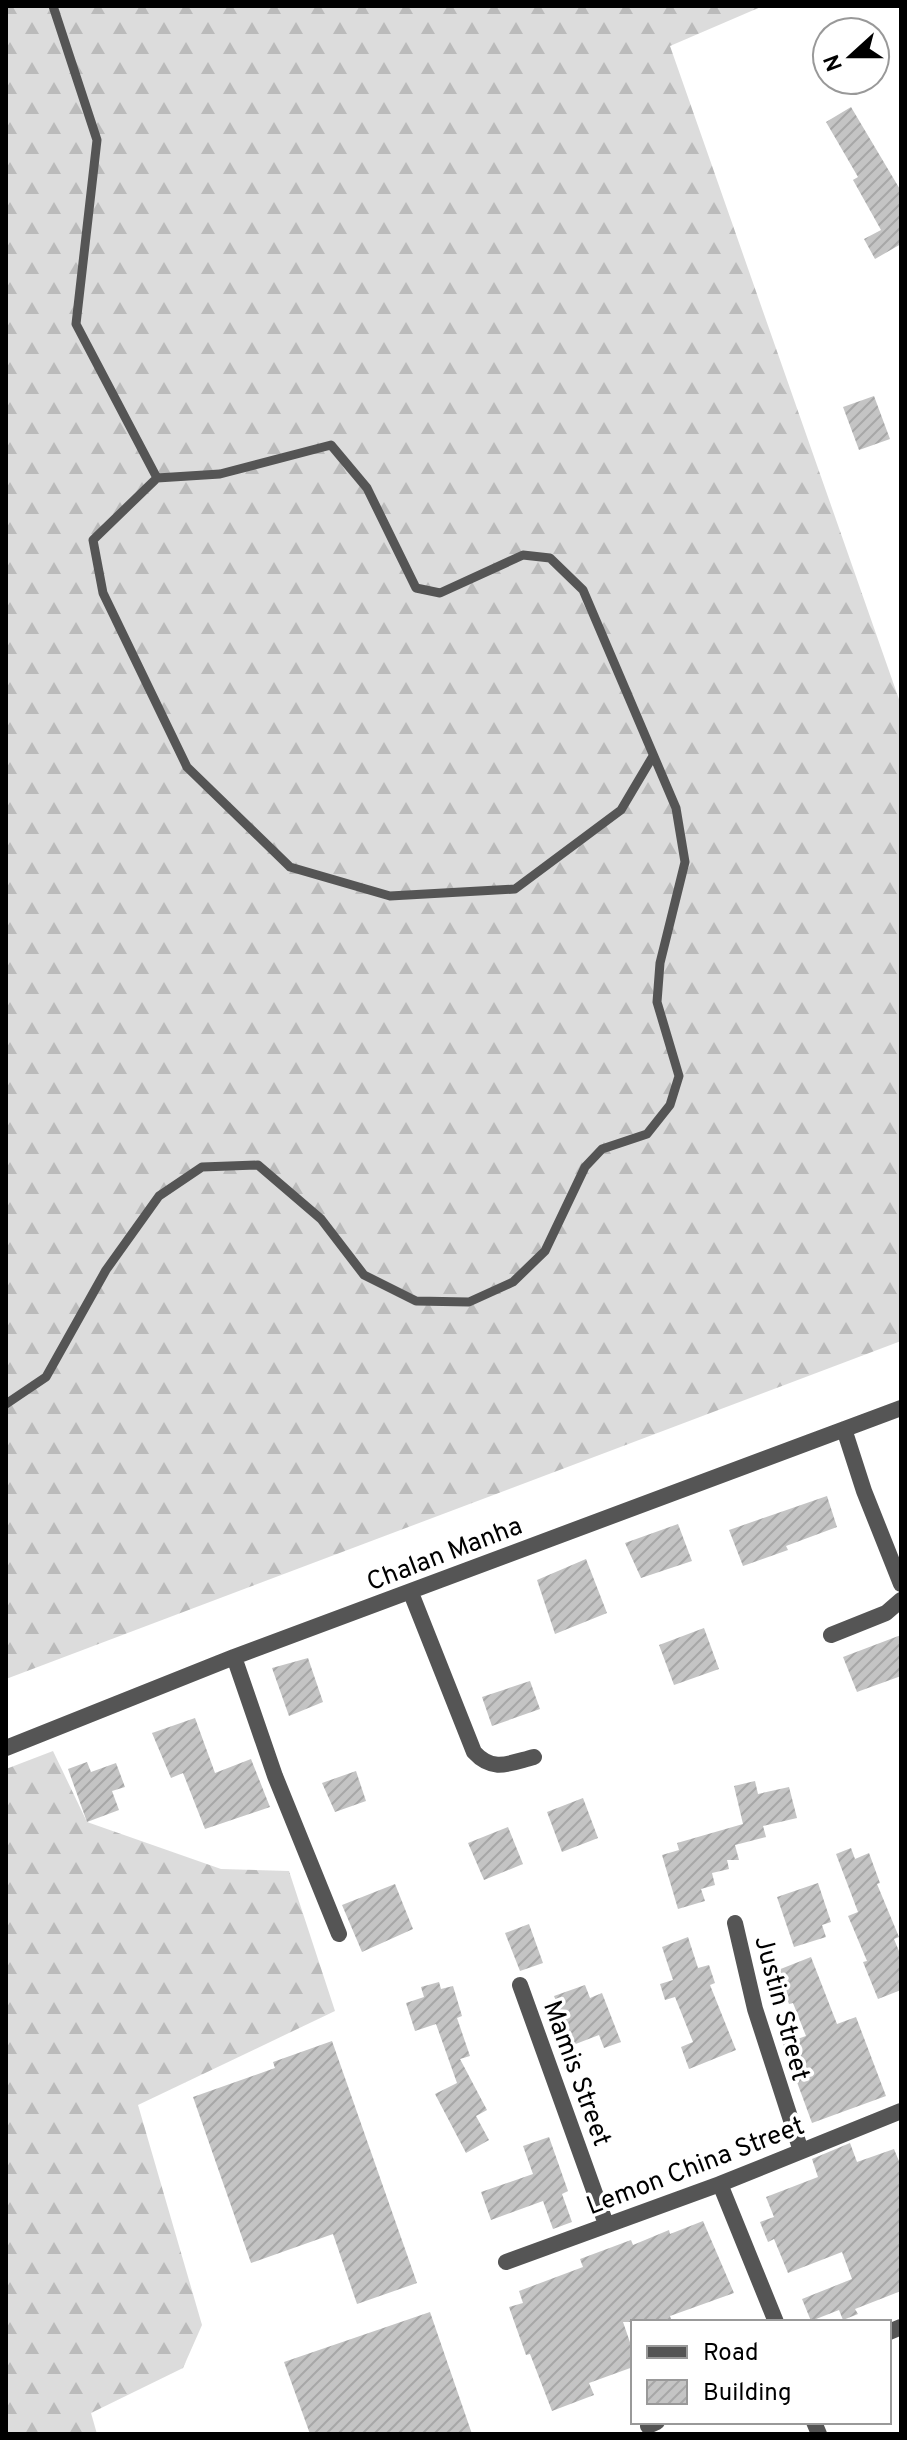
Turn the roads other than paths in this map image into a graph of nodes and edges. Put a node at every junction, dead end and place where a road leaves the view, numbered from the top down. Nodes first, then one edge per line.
1 (53, 6) edge
2 (157, 478) junction
3 (653, 756) junction
4 (6, 1404) edge
5 (901, 1408) edge
6 (844, 1429) junction
7 (901, 1584) edge
8 (411, 1593) junction
9 (901, 1600) edge
10 (831, 1635) dead end
11 (234, 1657) junction
12 (6, 1748) edge
13 (534, 1757) dead end
14 (735, 1923) dead end
15 (339, 1934) dead end
16 (520, 1985) dead end
17 (901, 2111) edge
18 (801, 2151) junction
19 (720, 2184) junction
20 (606, 2224) junction
21 (506, 2262) dead end
22 (775, 2320) edge

1 - 2 lane
2 - 3 lane
2 - 3 lane
3 - 4 lane
5 - 6 street, Chalan Manha
6 - 7 street
6 - 8 street, Chalan Manha
8 - 11 street, Chalan Manha
8 - 13 street
9 - 10 street
11 - 12 street, Chalan Manha
11 - 15 street
14 - 18 street, Justin Street
16 - 20 street, Mamis Street
17 - 18 street, Lemon China Street
18 - 19 street, Lemon China Street
19 - 20 street, Lemon China Street
19 - 22 street
20 - 21 street, Lemon China Street

